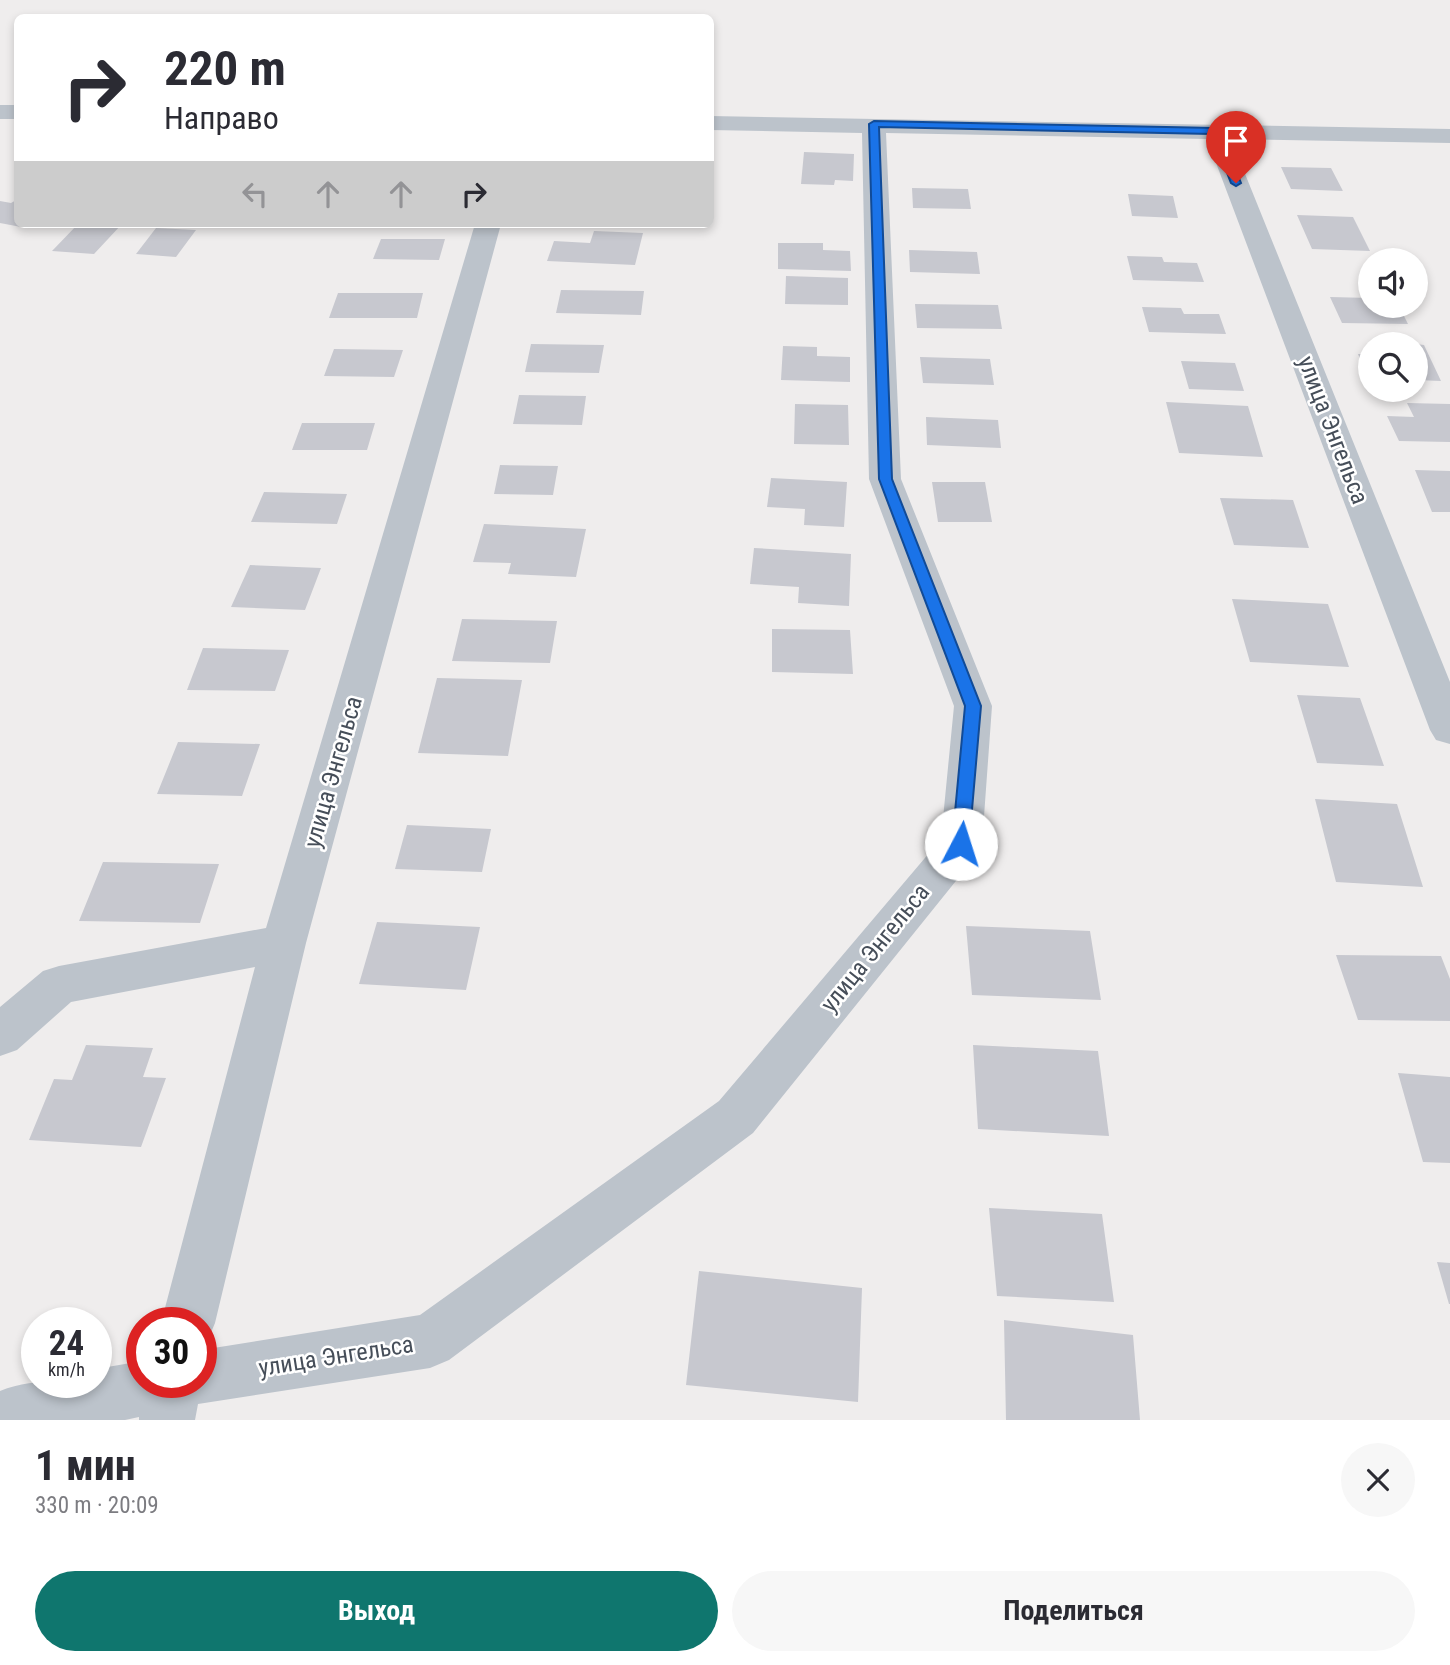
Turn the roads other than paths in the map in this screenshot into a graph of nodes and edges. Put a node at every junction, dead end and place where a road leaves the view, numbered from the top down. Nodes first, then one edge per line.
1 (714, 123) edge
2 (874, 124) junction
3 (1216, 131) junction
4 (1450, 136) edge
5 (487, 228) edge
6 (1450, 730) edge
7 (284, 943) junction
8 (0, 1035) edge
9 (192, 1307) edge
10 (217, 1375) edge
11 (126, 1393) edge
12 (171, 1398) edge
13 (10, 1417) edge
14 (167, 1420) edge

1 - 2 street
2 - 3 street
2 - 10 street, улица Энгельса
3 - 4 street
3 - 6 street, улица Энгельса
5 - 7 street, улица Энгельса
7 - 8 street
7 - 9 street, улица Энгельса
11 - 13 street
12 - 14 street

